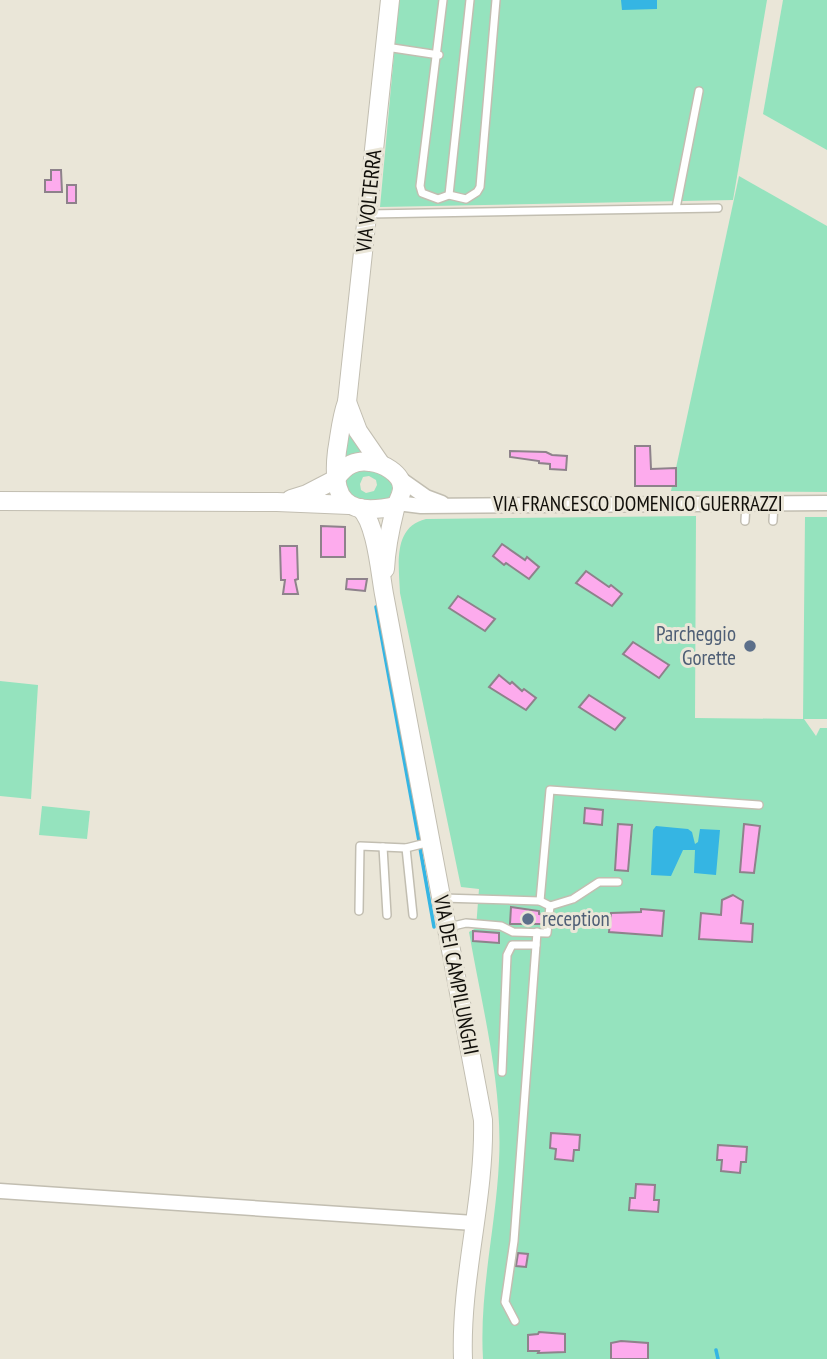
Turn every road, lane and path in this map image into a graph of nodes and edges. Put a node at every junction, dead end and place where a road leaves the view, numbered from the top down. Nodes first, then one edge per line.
1 (390, 0) edge
2 (443, 0) edge
3 (470, 0) edge
4 (496, 0) edge
5 (385, 47) junction
6 (438, 55) junction
7 (699, 92) dead end
8 (449, 195) junction
9 (676, 208) junction
10 (718, 208) dead end
11 (368, 214) junction
12 (347, 402) junction
13 (380, 463) junction
14 (333, 475) junction
15 (399, 478) junction
16 (0, 501) edge
17 (277, 502) junction
18 (774, 503) junction
19 (827, 503) edge
20 (396, 504) junction
21 (746, 504) junction
22 (450, 506) junction
23 (354, 507) junction
24 (745, 521) dead end
25 (773, 521) dead end
26 (384, 594) junction
27 (759, 805) dead end
28 (431, 842) junction
29 (383, 847) junction
30 (406, 848) junction
31 (618, 882) dead end
32 (442, 898) junction
33 (540, 901) junction
34 (550, 906) junction
35 (359, 911) dead end
36 (387, 915) dead end
37 (413, 915) dead end
38 (447, 928) junction
39 (537, 932) junction
40 (536, 945) junction
41 (502, 1072) dead end
42 (0, 1191) edge
43 (474, 1223) junction
44 (515, 1321) dead end
45 (463, 1359) edge

1 - 5 street, VIA VOLTERRA
2 - 6 lane
3 - 8 lane
4 - 8 lane
5 - 6 lane
5 - 11 street, VIA VOLTERRA
6 - 8 lane
7 - 9 lane
9 - 10 lane
9 - 11 lane
11 - 12 street, VIA VOLTERRA
12 - 13 street, VIA VOLTERRA
12 - 14 street, VIA VOLTERRA
13 - 14 street
13 - 15 street
14 - 17 street
14 - 23 street
15 - 20 street
15 - 22 street, VIA FRANCESCO DOMENICO GUERRAZZI
16 - 17 street
17 - 23 street
18 - 19 street, VIA FRANCESCO DOMENICO GUERRAZZI
18 - 21 street, VIA FRANCESCO DOMENICO GUERRAZZI
18 - 25 lane
20 - 22 street, VIA FRANCESCO DOMENICO GUERRAZZI
20 - 23 street
20 - 26 street, VIA DEI CAMPILUNGHI
21 - 22 street, VIA FRANCESCO DOMENICO GUERRAZZI
21 - 24 lane
23 - 26 street, VIA DEI CAMPILUNGHI
26 - 28 street, VIA DEI CAMPILUNGHI
27 - 33 lane
28 - 30 lane
28 - 32 street, VIA DEI CAMPILUNGHI
29 - 30 lane
29 - 35 lane
29 - 36 lane
30 - 37 lane
31 - 34 lane
32 - 33 lane
32 - 38 street, VIA DEI CAMPILUNGHI
33 - 34 lane
34 - 39 lane
38 - 39 lane
38 - 43 street, VIA DEI CAMPILUNGHI
39 - 40 lane
40 - 41 lane
40 - 44 lane
42 - 43 street
43 - 45 street, VIA DEI CAMPILUNGHI

